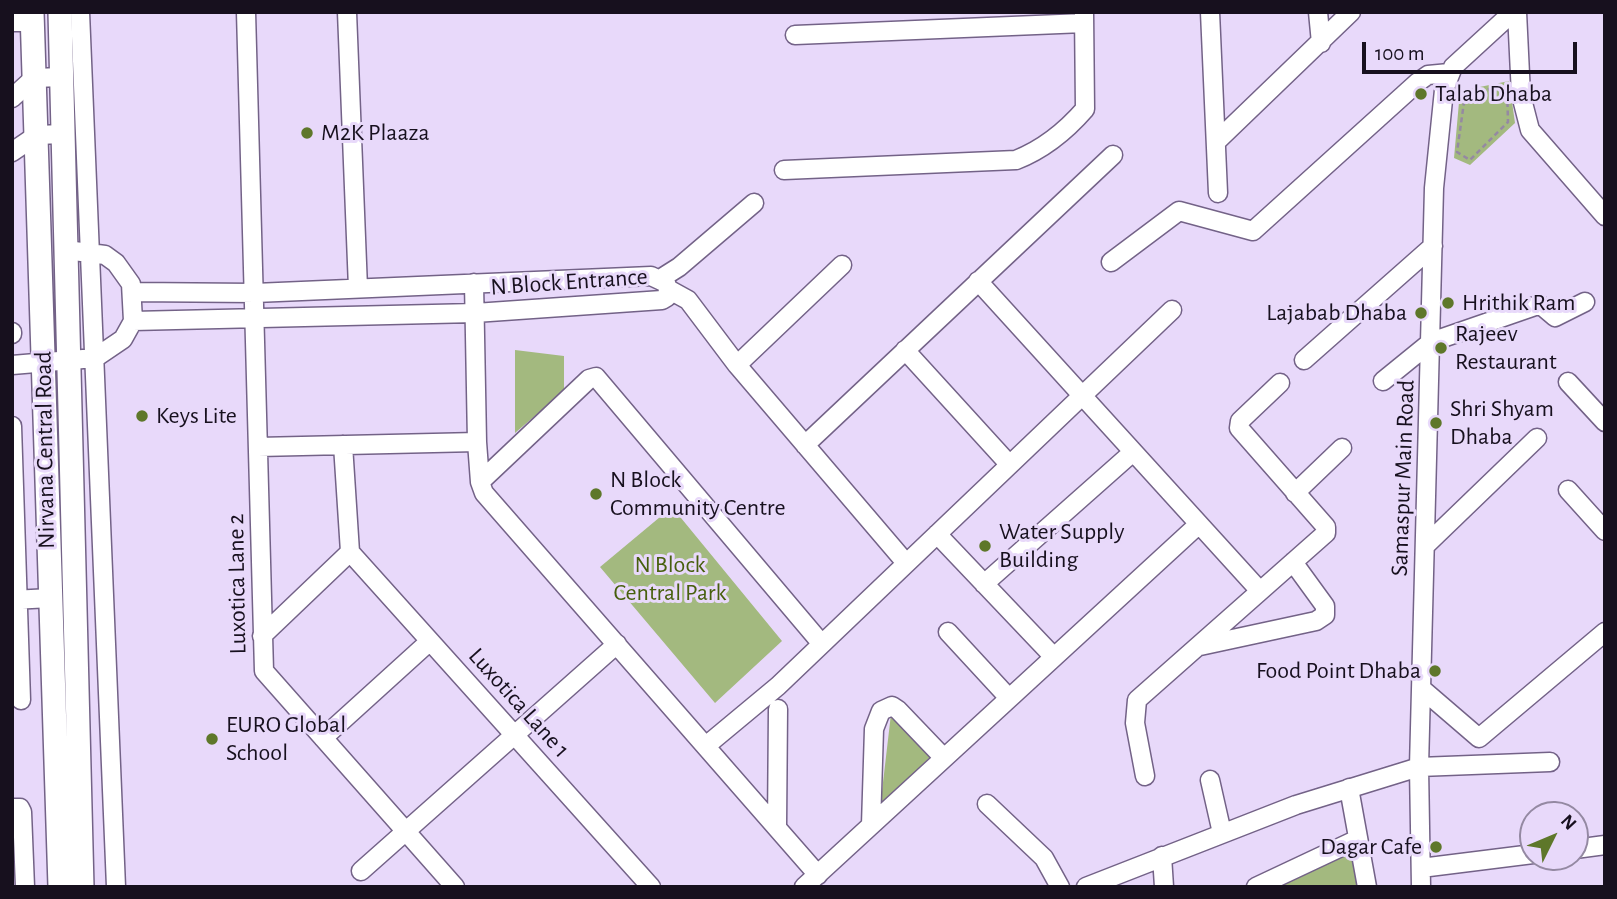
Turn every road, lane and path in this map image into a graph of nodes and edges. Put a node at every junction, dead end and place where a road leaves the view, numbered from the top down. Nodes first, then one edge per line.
1 (60, 12) edge
2 (80, 12) edge
3 (246, 12) edge
4 (347, 12) edge
5 (1210, 12) edge
6 (1318, 12) edge
7 (1351, 12) edge
8 (1515, 12) edge
9 (1084, 18) edge
10 (25, 19) edge
11 (954, 20) edge
12 (795, 35) dead end
13 (1321, 43) junction
14 (1449, 73) junction
15 (62, 77) junction
16 (34, 78) junction
17 (1465, 95) joint
18 (12, 98) edge
19 (63, 134) junction
20 (37, 135) junction
21 (1217, 141) junction
22 (12, 152) edge
23 (1112, 155) dead end
24 (784, 170) dead end
25 (1218, 193) dead end
26 (754, 203) dead end
27 (1605, 216) edge
28 (1433, 246) junction
29 (66, 250) junction
30 (91, 251) junction
31 (1111, 262) dead end
32 (842, 265) dead end
33 (978, 281) junction
34 (474, 283) junction
35 (664, 284) junction
36 (358, 288) junction
37 (132, 292) junction
38 (255, 293) junction
39 (1585, 302) dead end
40 (1172, 310) dead end
41 (475, 313) junction
42 (256, 318) junction
43 (133, 321) junction
44 (1431, 342) junction
45 (905, 350) junction
46 (95, 358) junction
47 (1304, 360) dead end
48 (69, 361) junction
49 (44, 362) junction
50 (12, 365) edge
51 (737, 365) junction
52 (1383, 381) dead end
53 (1568, 382) dead end
54 (1280, 383) dead end
55 (1081, 395) junction
56 (1605, 422) edge
57 (12, 426) edge
58 (1537, 438) dead end
59 (477, 442) junction
60 (343, 445) junction
61 (805, 445) junction
62 (258, 447) junction
63 (1342, 448) dead end
64 (1133, 452) junction
65 (1008, 463) junction
66 (480, 482) junction
67 (1568, 490) dead end
68 (1295, 493) junction
69 (1199, 524) junction
70 (15, 529) edge
71 (49, 531) junction
72 (1605, 531) edge
73 (937, 534) junction
74 (1426, 545) junction
75 (350, 552) junction
76 (1293, 562) junction
77 (906, 563) junction
78 (984, 584) junction
79 (1260, 591) junction
80 (51, 598) junction
81 (15, 600) edge
82 (948, 632) dead end
83 (1605, 632) edge
84 (262, 636) junction
85 (16, 638) edge
86 (52, 638) junction
87 (76, 638) junction
88 (430, 641) junction
89 (821, 643) junction
90 (617, 644) junction
91 (1197, 647) junction
92 (1053, 656) junction
93 (1422, 690) junction
94 (1008, 697) junction
95 (21, 700) dead end
96 (778, 709) dead end
97 (514, 734) junction
98 (323, 738) junction
99 (707, 746) junction
100 (943, 757) junction
101 (1550, 762) dead end
102 (1419, 767) junction
103 (1145, 776) dead end
104 (1210, 780) dead end
105 (1349, 788) junction
106 (987, 804) dead end
107 (12, 808) edge
108 (871, 825) junction
109 (777, 827) junction
110 (405, 830) junction
111 (1222, 833) junction
112 (1358, 839) junction
113 (1162, 856) junction
114 (1519, 856) edge
115 (1421, 868) junction
116 (361, 872) dead end
117 (811, 881) edge
118 (25, 887) edge
119 (60, 887) edge
120 (82, 887) edge
121 (116, 887) edge
122 (455, 887) edge
123 (651, 887) edge
124 (1060, 887) edge
125 (1086, 887) edge
126 (1164, 887) edge
127 (1256, 887) edge
128 (1367, 887) edge
129 (1421, 887) edge

1 - 15 main road, Nirvana Central Road
2 - 30 street
3 - 38 street, Luxotica Lane 2
4 - 36 street
5 - 21 street
6 - 13 street
7 - 13 street
8 - 14 street
8 - 27 street
9 - 11 street
9 - 24 street
10 - 16 main road, Nirvana Central Road
11 - 12 street
13 - 21 street
14 - 28 street, Samaspur Main Road
14 - 31 street
15 - 16 street
15 - 19 main road, Nirvana Central Road
16 - 18 street
16 - 20 main road, Nirvana Central Road
17 - 17 path
19 - 20 street
19 - 29 main road, Nirvana Central Road
20 - 22 street
20 - 49 main road, Nirvana Central Road
21 - 25 street
23 - 33 street
26 - 35 street
28 - 44 street, Samaspur Main Road
28 - 47 street
29 - 30 street
29 - 48 main road, Nirvana Central Road
30 - 37 street
30 - 46 street
32 - 51 street
33 - 45 street
33 - 55 street
34 - 35 street, N Block Entrance
34 - 36 street, N Block Entrance
34 - 41 street
35 - 41 street, N Block Entrance
35 - 51 street
36 - 38 street, N Block Entrance
37 - 38 street, N Block Entrance
37 - 43 street
38 - 42 street, Luxotica Lane 2
39 - 44 street
40 - 55 street
41 - 42 street, N Block Entrance
41 - 59 street
42 - 43 street, N Block Entrance
42 - 62 street, Luxotica Lane 2
43 - 46 street
44 - 52 street
44 - 74 street, Samaspur Main Road
45 - 61 street
45 - 65 street
46 - 48 street
46 - 121 street
48 - 49 street
48 - 87 main road, Nirvana Central Road
49 - 50 street
49 - 71 main road, Nirvana Central Road
51 - 61 street
53 - 56 street
54 - 68 street
55 - 64 street
55 - 65 street
57 - 70 street
58 - 74 street
59 - 60 street
59 - 66 street
60 - 62 street
60 - 75 street
61 - 77 street
62 - 84 street, Luxotica Lane 2
63 - 68 street
64 - 69 street
64 - 78 street
65 - 73 street
66 - 89 street
66 - 90 street
67 - 72 street
68 - 76 street
69 - 79 street
69 - 92 street
70 - 71 street
70 - 81 street
71 - 80 main road, Nirvana Central Road
73 - 77 street
73 - 78 street
74 - 93 street, Samaspur Main Road
75 - 84 street
75 - 88 street, Luxotica Lane 1
76 - 79 street
76 - 91 street
77 - 89 street
78 - 92 street
79 - 91 street
80 - 81 street
80 - 86 main road, Nirvana Central Road
81 - 85 street
82 - 94 street
83 - 93 street
84 - 98 street, Luxotica Lane 2
85 - 86 street
85 - 95 street
86 - 87 street
86 - 119 main road, Nirvana Central Road
87 - 120 main road, Nirvana Central Road
88 - 97 street, Luxotica Lane 1
88 - 98 street
89 - 99 street
90 - 97 street
90 - 99 street
91 - 103 street
92 - 94 street
93 - 102 street, Samaspur Main Road
94 - 100 street
96 - 109 street
97 - 110 street
97 - 123 street, Luxotica Lane 1
98 - 110 street, Luxotica Lane 2
99 - 109 street
100 - 108 street
100 - 108 street
101 - 102 street
102 - 105 street
102 - 115 street, Samaspur Main Road
104 - 111 street
105 - 111 street
105 - 112 street
106 - 124 street
107 - 118 street
108 - 117 street
109 - 117 street
110 - 116 street
110 - 122 street, Luxotica Lane 2
111 - 113 street
112 - 127 street
112 - 128 street
113 - 125 street
113 - 126 street
114 - 115 street
115 - 129 street, Samaspur Main Road

